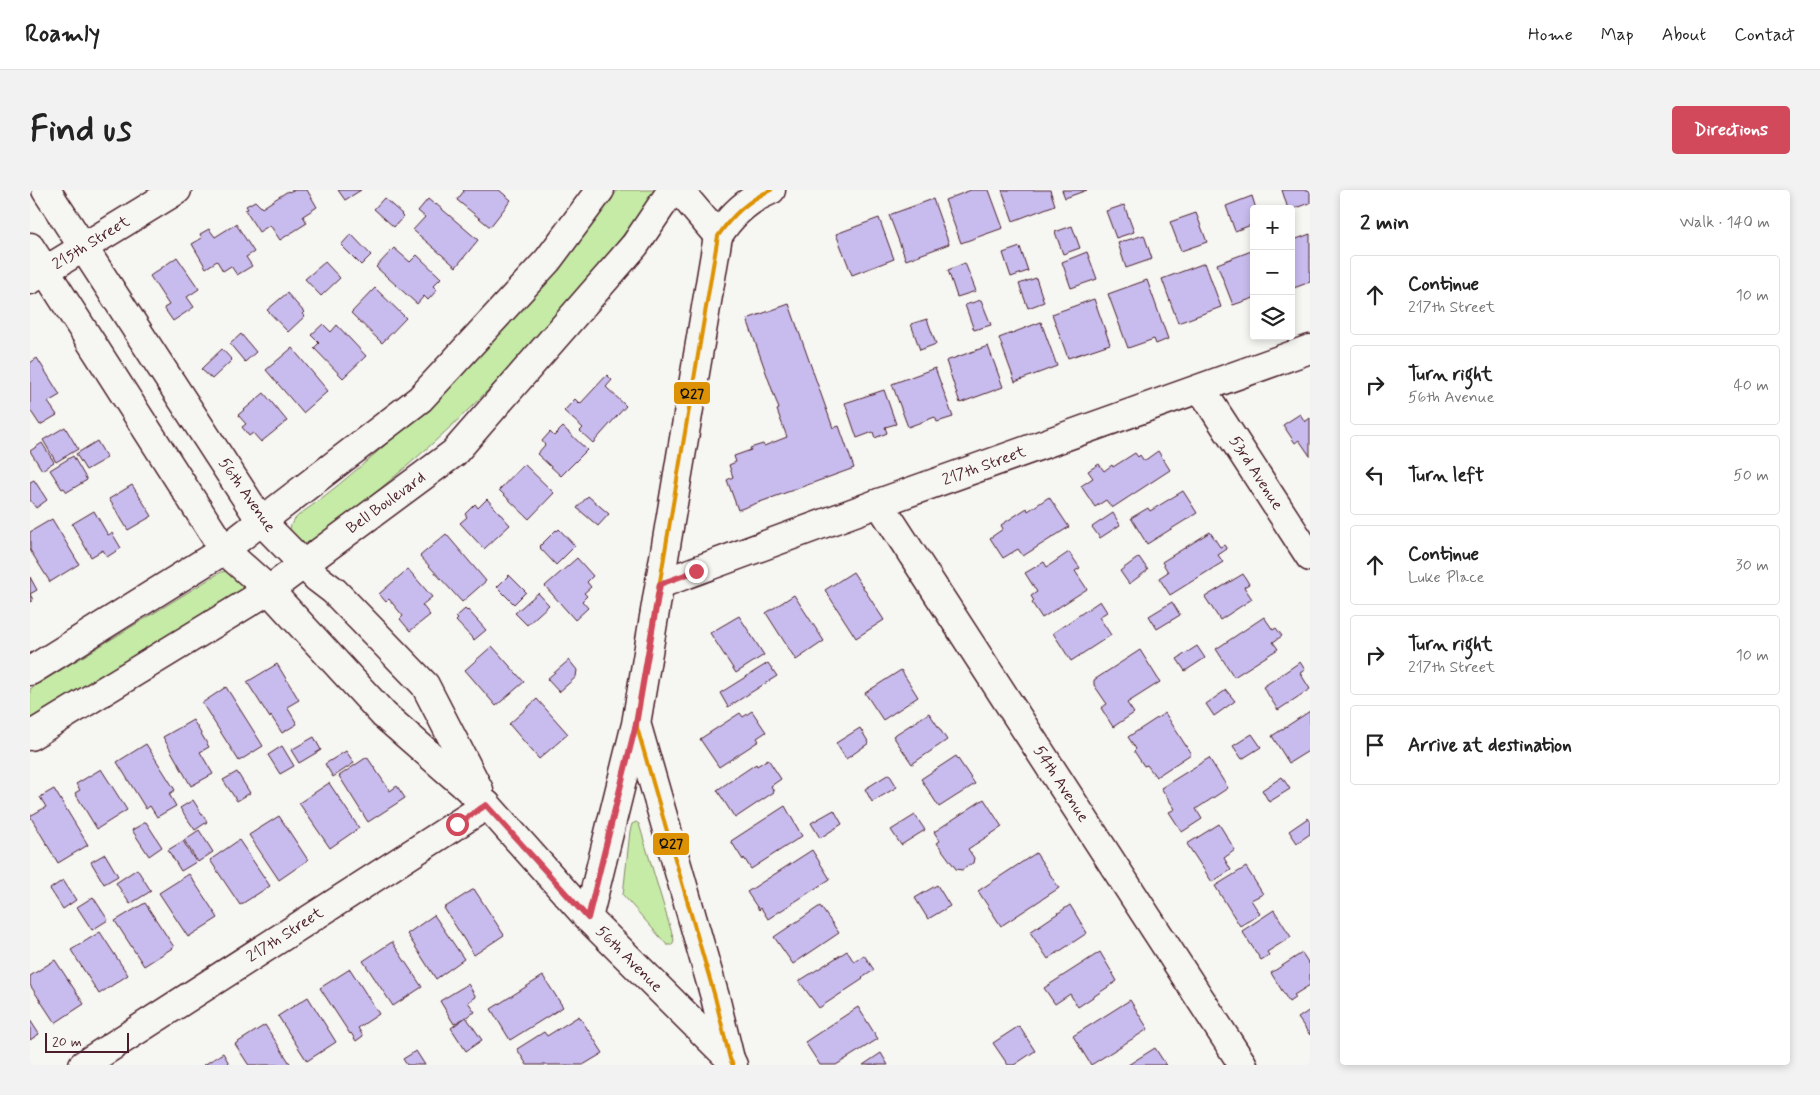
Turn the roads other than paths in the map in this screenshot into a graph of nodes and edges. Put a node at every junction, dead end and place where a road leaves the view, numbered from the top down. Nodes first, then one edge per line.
1 (46, 190) edge
2 (177, 190) edge
3 (600, 190) edge
4 (672, 190) edge
5 (679, 190) edge
6 (771, 190) edge
7 (742, 198) edge
8 (718, 236) junction
9 (30, 246) edge
10 (84, 248) junction
11 (38, 275) edge
12 (1310, 349) edge
13 (1201, 388) junction
14 (879, 503) junction
15 (261, 522) junction
16 (224, 550) junction
17 (1310, 557) edge
18 (303, 564) junction
19 (660, 584) junction
20 (269, 590) junction
21 (30, 671) edge
22 (636, 724) junction
23 (30, 736) edge
24 (486, 805) junction
25 (588, 918) junction
26 (728, 1063) edge
27 (83, 1065) edge
28 (1242, 1065) edge

1 - 10 street, 56th Avenue
2 - 10 street, 215th Street
3 - 15 street
4 - 18 street, Bell Boulevard
5 - 8 street
6 - 7 street
7 - 8 street
8 - 19 street
9 - 11 street, 56th Avenue
10 - 11 street, 215th Street
10 - 15 street, 56th Avenue
11 - 16 street, 56th Avenue
12 - 13 street, 217th Street
13 - 14 street, 217th Street
13 - 17 street, 53rd Avenue
14 - 19 street, 217th Street
14 - 28 street, 54th Avenue
15 - 16 street
15 - 18 street, 56th Avenue
16 - 20 street, 56th Avenue
16 - 21 street
18 - 20 street, Bell Boulevard
18 - 24 street, 56th Avenue
19 - 22 street
20 - 23 street, Bell Boulevard
20 - 24 street, 56th Avenue
22 - 25 street
22 - 26 street
24 - 25 street, 56th Avenue
24 - 27 street, 217th Street
25 - 26 street, 56th Avenue

